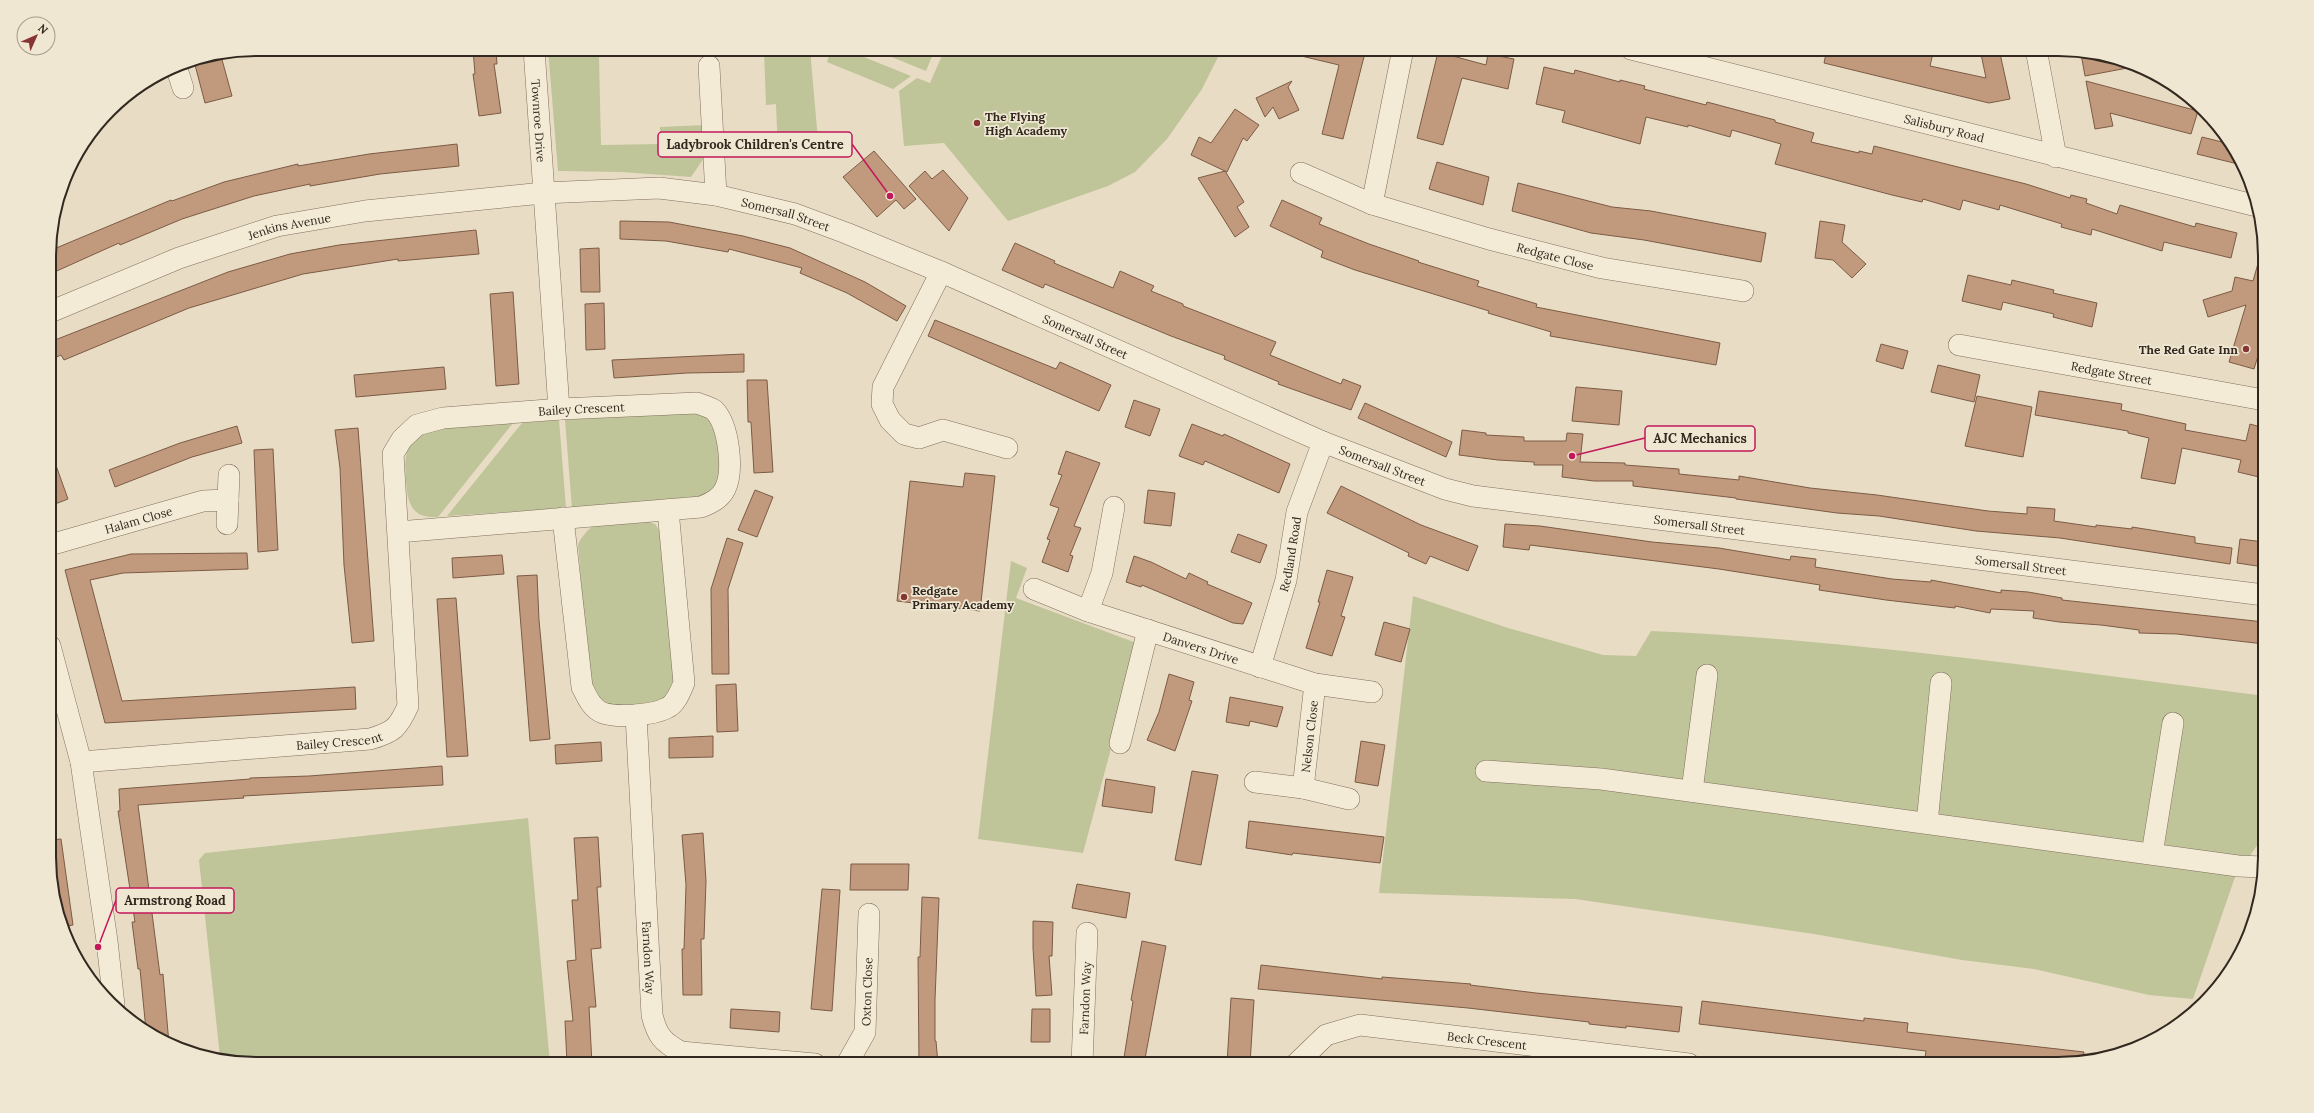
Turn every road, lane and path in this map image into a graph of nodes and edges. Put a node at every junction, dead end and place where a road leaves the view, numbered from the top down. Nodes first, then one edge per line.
1 (534, 56) edge
2 (1403, 56) edge
3 (1659, 56) edge
4 (2037, 56) edge
5 (709, 66) dead end
6 (178, 72) edge
7 (183, 88) dead end
8 (2056, 157) junction
9 (1300, 173) dead end
10 (543, 193) junction
11 (716, 195) junction
12 (1372, 204) junction
13 (2251, 205) edge
14 (941, 272) junction
15 (1743, 291) dead end
16 (56, 309) edge
17 (1959, 345) dead end
18 (2258, 399) edge
19 (559, 409) junction
20 (1323, 442) junction
21 (1007, 448) dead end
22 (228, 476) dead end
23 (228, 500) junction
24 (1114, 507) dead end
25 (668, 510) junction
26 (563, 518) junction
27 (227, 524) dead end
28 (398, 532) junction
29 (56, 543) edge
30 (1034, 589) dead end
31 (2258, 594) edge
32 (1088, 611) junction
33 (1148, 630) junction
34 (1260, 667) junction
35 (56, 668) edge
36 (1708, 675) dead end
37 (1941, 683) dead end
38 (1315, 684) junction
39 (1372, 692) dead end
40 (636, 715) junction
41 (2173, 723) dead end
42 (1120, 743) dead end
43 (81, 762) junction
44 (1486, 771) dead end
45 (1255, 782) dead end
46 (1303, 788) junction
47 (1692, 791) junction
48 (1349, 799) dead end
49 (1927, 823) junction
50 (2152, 854) junction
51 (2258, 866) edge
52 (869, 914) dead end
53 (1087, 933) dead end
54 (113, 996) edge
55 (698, 1057) edge
56 (851, 1057) edge
57 (1082, 1057) edge
58 (1303, 1057) edge
59 (1630, 1057) edge

1 - 10 street, Townroe Drive
2 - 12 street
3 - 8 street, Salisbury Road
4 - 8 street
5 - 11 street
6 - 7 street
8 - 13 street, Salisbury Road
9 - 12 street, Redgate Close
10 - 11 street, Somersall Street
10 - 16 street, Jenkins Avenue
10 - 19 street, Townroe Drive
11 - 14 street, Somersall Street
12 - 15 street, Redgate Close
14 - 20 street, Somersall Street
14 - 21 street
17 - 18 street, Redgate Street
19 - 25 street, Bailey Crescent
19 - 28 street, Bailey Crescent
20 - 31 street, Somersall Street
20 - 34 street, Redland Road
22 - 23 street
23 - 27 street
23 - 29 street, Halam Close
24 - 32 street
25 - 26 street, Bailey Crescent
25 - 40 street
26 - 28 street, Bailey Crescent
26 - 40 street
28 - 43 street, Bailey Crescent
30 - 32 street, Danvers Drive
32 - 33 street, Danvers Drive
33 - 34 street, Danvers Drive
33 - 42 street
34 - 38 street, Danvers Drive
35 - 43 street
36 - 47 street
37 - 49 street
38 - 39 street, Danvers Drive
38 - 46 street, Nelson Close
40 - 55 street, Farndon Way
41 - 50 street
43 - 54 street
44 - 47 street
45 - 46 street, Nelson Close
46 - 48 street, Nelson Close
47 - 49 street
49 - 50 street
50 - 51 street
52 - 56 street, Oxton Close
53 - 57 street, Farndon Way
58 - 59 street, Beck Crescent

